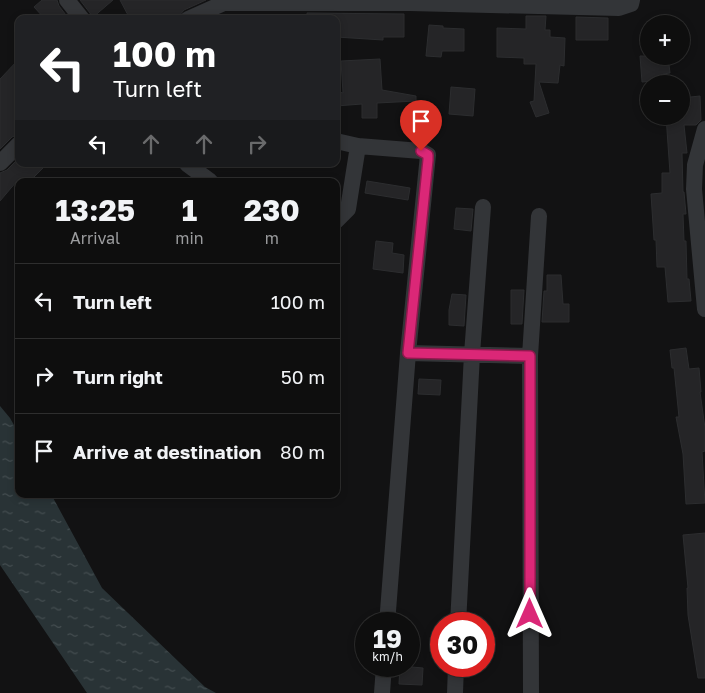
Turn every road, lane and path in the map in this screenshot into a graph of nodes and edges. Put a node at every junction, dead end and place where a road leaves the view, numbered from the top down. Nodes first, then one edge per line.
1 (67, 0) edge
2 (632, 0) edge
3 (223, 1) edge
4 (410, 2) edge
5 (79, 15) edge
6 (196, 15) edge
7 (705, 129) edge
8 (340, 142) edge
9 (358, 146) junction
10 (15, 148) edge
11 (0, 163) edge
12 (191, 167) edge
13 (206, 178) edge
14 (483, 207) dead end
15 (539, 216) dead end
16 (340, 217) edge
17 (705, 309) edge
18 (408, 353) junction
19 (472, 354) junction
20 (530, 356) junction
21 (388, 612) edge
22 (459, 612) edge
23 (383, 677) edge
24 (456, 677) edge
25 (382, 693) edge
26 (455, 693) edge
27 (531, 693) edge

1 - 5 street
2 - 4 street
3 - 4 street
3 - 6 street
7 - 17 street
8 - 9 street
9 - 16 street
9 - 18 street
10 - 11 street
12 - 13 street
14 - 19 street
15 - 20 street
18 - 19 street
18 - 21 street
19 - 20 street
19 - 22 street
20 - 27 street
23 - 25 street
24 - 26 street

